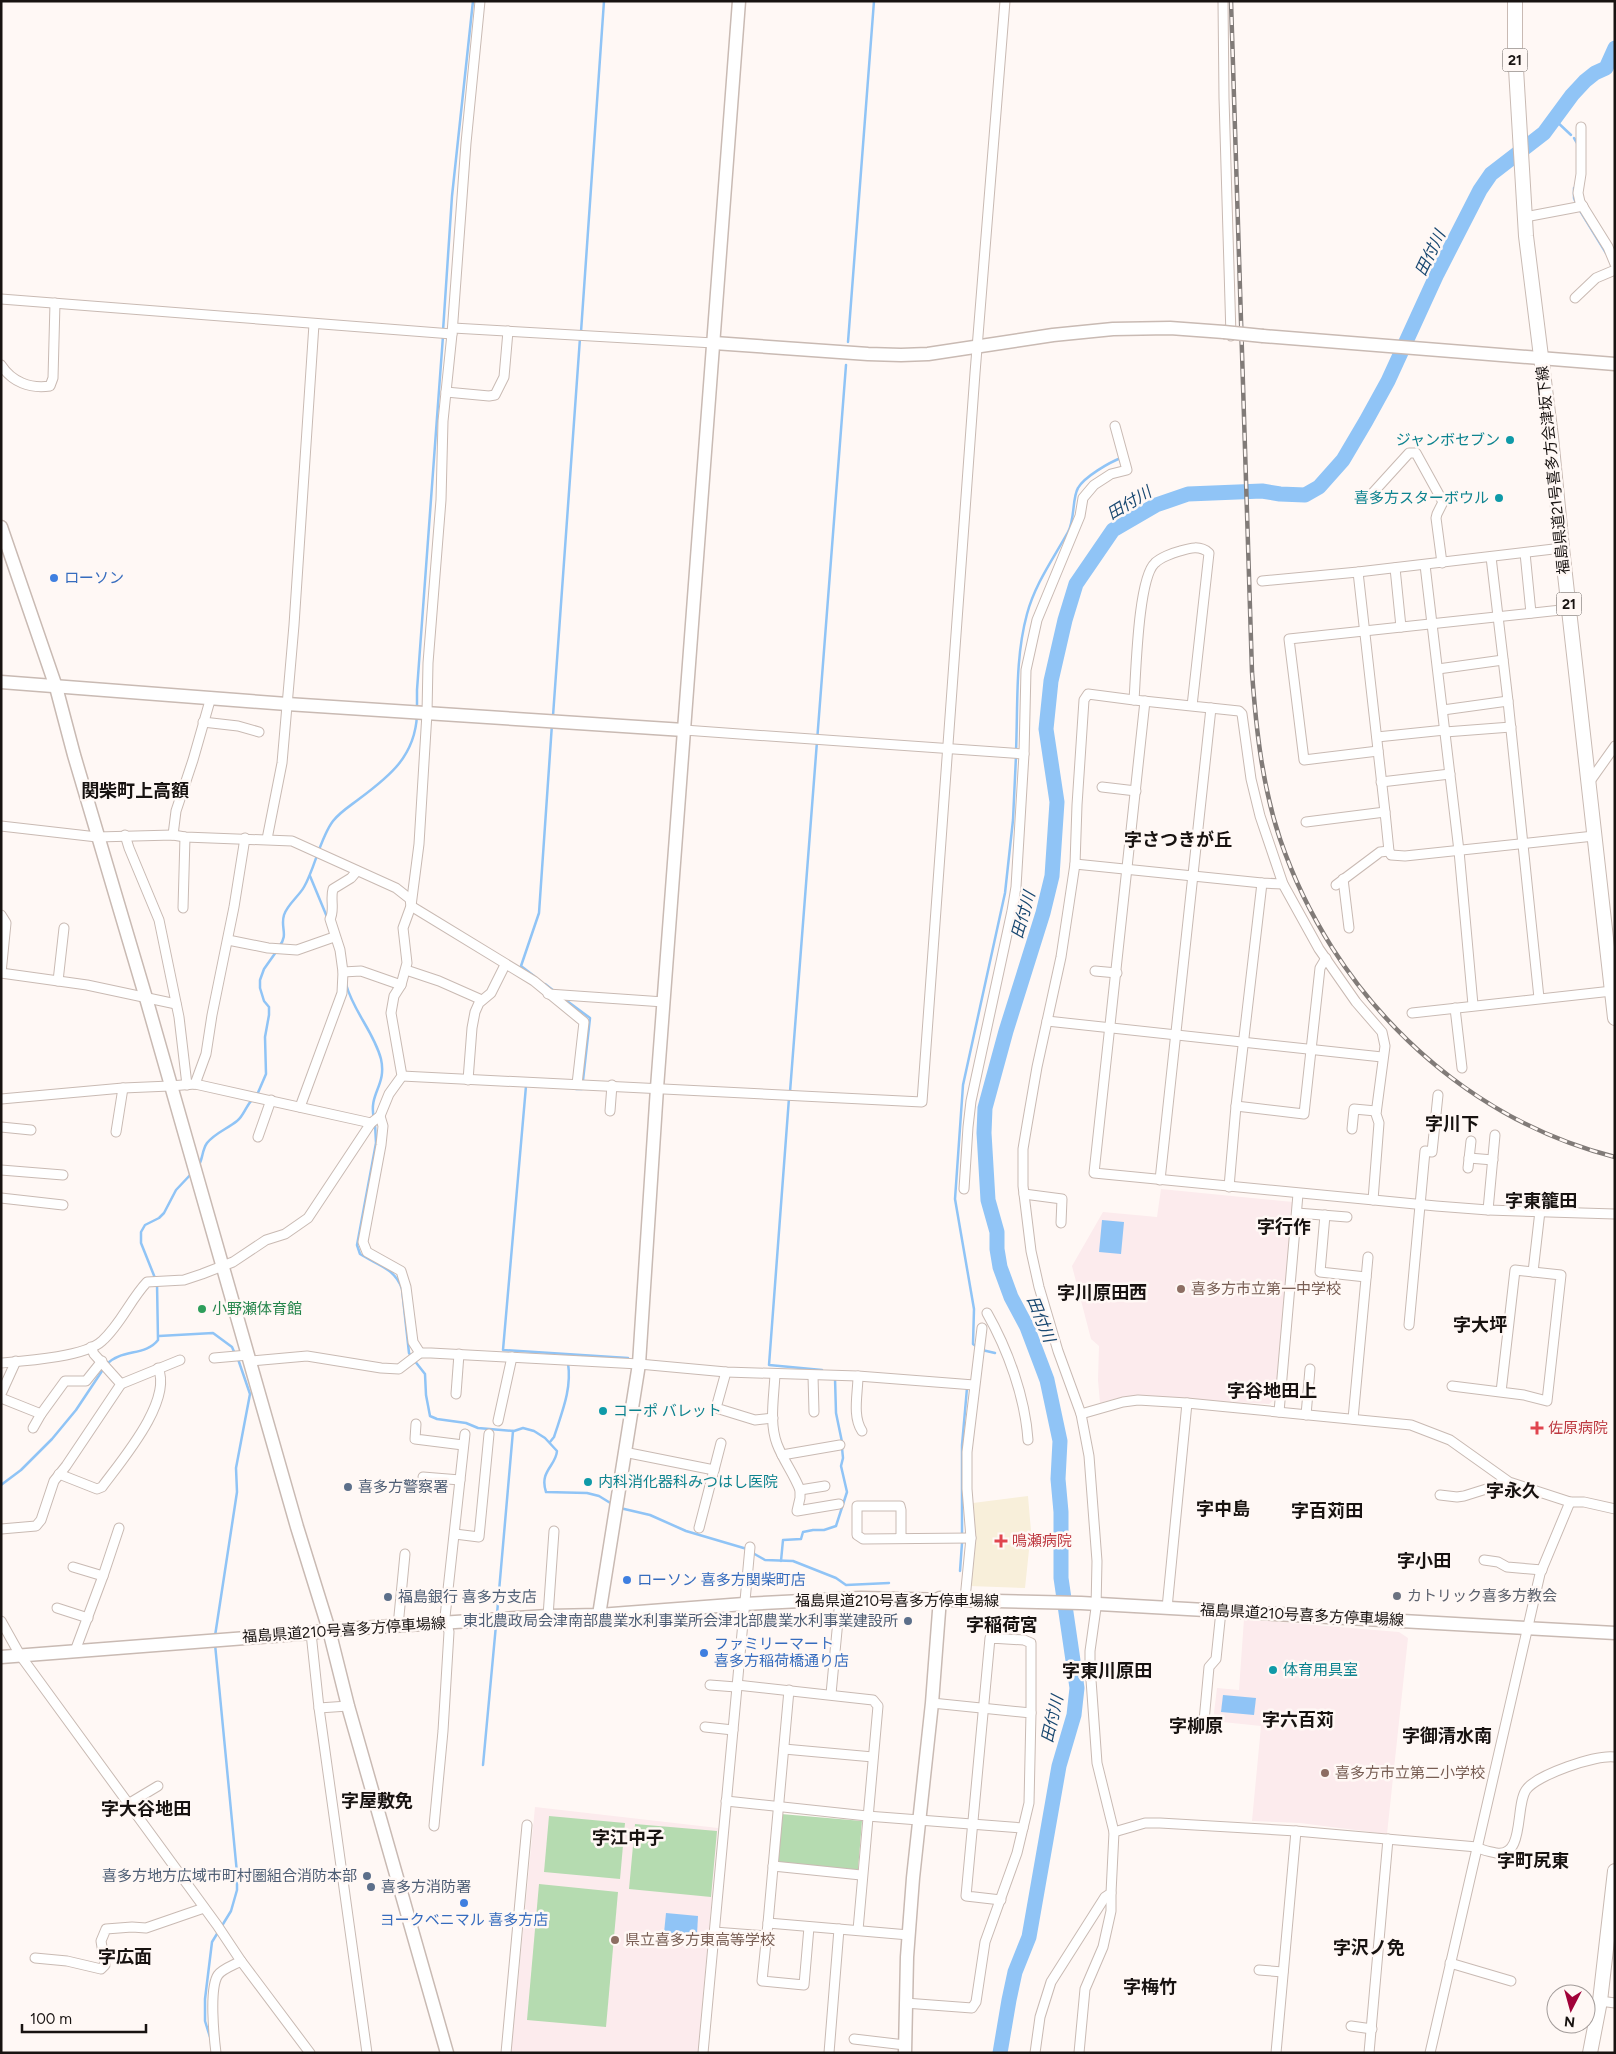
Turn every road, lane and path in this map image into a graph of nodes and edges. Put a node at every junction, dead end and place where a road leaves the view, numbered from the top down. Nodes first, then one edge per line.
1 (480, 1) edge
2 (739, 1) edge
3 (1005, 1) edge
4 (1222, 1) edge
5 (1515, 1) edge
6 (1581, 126) dead end
7 (1582, 206) junction
8 (1525, 217) junction
9 (1615, 264) edge
10 (1615, 270) edge
11 (1575, 298) dead end
12 (1, 299) edge
13 (55, 303) junction
14 (314, 324) junction
15 (452, 331) junction
16 (508, 331) junction
17 (1228, 334) junction
18 (714, 342) junction
19 (977, 347) junction
20 (1541, 357) junction
21 (1615, 364) edge
22 (1, 365) edge
23 (446, 392) junction
24 (1115, 426) dead end
25 (1369, 497) dead end
26 (1, 526) edge
27 (1562, 548) junction
28 (1525, 553) junction
29 (1491, 557) junction
30 (1442, 563) junction
31 (1425, 565) junction
32 (1395, 568) junction
33 (1358, 572) junction
34 (1262, 581) dead end
35 (1570, 609) junction
36 (1531, 613) junction
37 (1498, 616) junction
38 (1432, 623) junction
39 (1401, 627) junction
40 (1365, 630) junction
41 (1503, 660) junction
42 (1438, 669) junction
43 (1, 682) edge
44 (56, 686) junction
45 (211, 697) junction
46 (1134, 700) junction
47 (1145, 701) junction
48 (1508, 701) junction
49 (287, 704) junction
50 (1192, 706) junction
51 (1212, 708) junction
52 (1443, 710) junction
53 (427, 713) junction
54 (203, 722) junction
55 (1511, 727) junction
56 (684, 730) junction
57 (1445, 731) junction
58 (259, 732) dead end
59 (1377, 737) junction
60 (1615, 746) edge
61 (949, 750) junction
62 (1378, 750) junction
63 (1024, 754) junction
64 (1450, 774) junction
65 (1381, 782) junction
66 (1588, 784) junction
67 (1102, 787) dead end
68 (1136, 791) junction
69 (1384, 812) junction
70 (1306, 822) dead end
71 (1, 826) edge
72 (125, 835) junction
73 (173, 835) junction
74 (1594, 836) junction
75 (97, 837) junction
76 (185, 837) junction
77 (245, 838) junction
78 (267, 839) junction
79 (1522, 844) junction
80 (1389, 851) junction
81 (1459, 851) junction
82 (1075, 864) junction
83 (1128, 869) junction
84 (357, 871) junction
85 (1193, 875) junction
86 (1262, 883) junction
87 (1283, 884) junction
88 (412, 906) junction
89 (183, 908) dead end
90 (1, 915) edge
91 (64, 928) dead end
92 (1349, 928) dead end
93 (334, 937) junction
94 (228, 940) junction
95 (1326, 958) junction
96 (505, 965) junction
97 (406, 970) junction
98 (1095, 971) dead end
99 (343, 972) junction
100 (1117, 973) junction
101 (1, 974) edge
102 (58, 981) junction
103 (402, 985) junction
104 (1612, 991) junction
105 (548, 994) junction
106 (146, 998) junction
107 (1539, 998) junction
108 (482, 1000) junction
109 (664, 1002) junction
110 (176, 1004) junction
111 (1473, 1006) junction
112 (1455, 1008) junction
113 (1412, 1013) dead end
114 (1615, 1018) edge
115 (1047, 1021) junction
116 (1110, 1028) junction
117 (1176, 1036) junction
118 (1244, 1043) junction
119 (1311, 1050) junction
120 (1382, 1057) junction
121 (1462, 1068) dead end
122 (402, 1076) junction
123 (468, 1080) junction
124 (191, 1084) junction
125 (577, 1084) junction
126 (612, 1085) junction
127 (170, 1086) junction
128 (124, 1088) junction
129 (657, 1088) junction
130 (1438, 1095) dead end
131 (1, 1099) edge
132 (271, 1100) junction
133 (1236, 1106) junction
134 (300, 1107) junction
135 (610, 1111) dead end
136 (1376, 1111) junction
137 (376, 1120) junction
138 (1, 1127) edge
139 (1352, 1129) dead end
140 (31, 1130) dead end
141 (116, 1132) dead end
142 (1495, 1136) dead end
143 (258, 1137) dead end
144 (1471, 1141) dead end
145 (1470, 1158) junction
146 (1493, 1160) junction
147 (1468, 1168) dead end
148 (1, 1170) edge
149 (63, 1175) dead end
150 (1160, 1180) junction
151 (1229, 1187) junction
152 (964, 1189) dead end
153 (1024, 1194) junction
154 (1298, 1194) junction
155 (1, 1198) edge
156 (1373, 1200) junction
157 (1419, 1204) junction
158 (63, 1205) dead end
159 (1488, 1210) junction
160 (1540, 1212) junction
161 (1296, 1213) junction
162 (1615, 1214) edge
163 (1325, 1215) junction
164 (1347, 1217) dead end
165 (1061, 1223) dead end
166 (1368, 1257) dead end
167 (222, 1266) junction
168 (1533, 1272) junction
169 (1366, 1276) junction
170 (987, 1313) dead end
171 (1409, 1325) dead end
172 (982, 1328) dead end
173 (91, 1347) junction
174 (418, 1354) junction
175 (459, 1354) junction
176 (512, 1357) junction
177 (214, 1358) dead end
178 (249, 1358) junction
179 (180, 1360) dead end
180 (16, 1361) junction
181 (102, 1361) junction
182 (1, 1363) edge
183 (639, 1364) junction
184 (158, 1368) junction
185 (1310, 1369) dead end
186 (726, 1372) junction
187 (774, 1374) junction
188 (813, 1376) junction
189 (858, 1376) junction
190 (121, 1384) junction
191 (974, 1385) junction
192 (1452, 1386) dead end
193 (1501, 1392) junction
194 (1, 1394) edge
195 (456, 1394) dead end
196 (1, 1398) edge
197 (1187, 1403) junction
198 (814, 1412) dead end
199 (1279, 1412) junction
200 (41, 1414) junction
201 (1080, 1414) junction
202 (1306, 1415) junction
203 (773, 1418) junction
204 (1353, 1419) junction
205 (498, 1421) dead end
206 (416, 1424) dead end
207 (33, 1428) dead end
208 (862, 1431) dead end
209 (465, 1434) dead end
210 (489, 1434) dead end
211 (1028, 1440) dead end
212 (721, 1443) dead end
213 (463, 1444) junction
214 (840, 1445) dead end
215 (624, 1452) junction
216 (782, 1455) junction
217 (714, 1470) junction
218 (59, 1474) junction
219 (423, 1476) dead end
220 (1503, 1479) junction
221 (460, 1480) junction
222 (824, 1486) dead end
223 (800, 1490) junction
224 (1440, 1495) dead end
225 (1570, 1502) junction
226 (839, 1504) dead end
227 (1615, 1509) edge
228 (119, 1528) dead end
229 (699, 1528) dead end
230 (1, 1529) edge
231 (554, 1531) dead end
232 (455, 1534) junction
233 (901, 1538) junction
234 (971, 1538) junction
235 (750, 1547) dead end
236 (404, 1554) dead end
237 (1484, 1560) dead end
238 (73, 1568) dead end
239 (1542, 1570) junction
240 (104, 1576) junction
241 (940, 1598) junction
242 (840, 1599) junction
243 (965, 1600) junction
244 (744, 1604) junction
245 (1096, 1604) junction
246 (57, 1608) dead end
247 (1167, 1608) junction
248 (1221, 1611) junction
249 (599, 1615) junction
250 (548, 1616) junction
251 (88, 1618) junction
252 (1, 1620) edge
253 (447, 1623) junction
254 (398, 1626) junction
255 (1527, 1627) junction
256 (329, 1630) junction
257 (311, 1633) junction
258 (1615, 1633) edge
259 (75, 1651) junction
260 (20, 1655) junction
261 (1, 1657) edge
262 (710, 1685) dead end
263 (736, 1686) junction
264 (789, 1690) junction
265 (831, 1694) junction
266 (932, 1703) junction
267 (348, 1706) junction
268 (319, 1708) junction
269 (983, 1708) junction
270 (1031, 1713) junction
271 (1204, 1721) dead end
272 (706, 1727) dead end
273 (732, 1730) junction
274 (784, 1749) junction
275 (873, 1757) junction
276 (1615, 1757) edge
277 (158, 1786) dead end
278 (726, 1801) junction
279 (128, 1804) junction
280 (778, 1808) junction
281 (867, 1816) junction
282 (919, 1819) junction
283 (973, 1824) junction
284 (527, 1825) dead end
285 (434, 1826) dead end
286 (1023, 1828) junction
287 (1296, 1830) junction
288 (1114, 1832) junction
289 (1388, 1839) junction
290 (1477, 1847) junction
291 (774, 1866) junction
292 (1615, 1871) edge
293 (861, 1875) junction
294 (1111, 1893) junction
295 (1001, 1900) junction
296 (204, 1908) junction
297 (768, 1922) junction
298 (809, 1927) junction
299 (839, 1929) junction
300 (858, 1930) junction
301 (714, 1932) junction
302 (909, 1935) junction
303 (766, 1936) junction
304 (35, 1958) dead end
305 (241, 1961) junction
306 (1450, 1963) junction
307 (1259, 1970) dead end
308 (1283, 1972) junction
309 (1511, 1981) dead end
310 (1600, 2001) junction
311 (905, 2003) junction
312 (1615, 2003) edge
313 (1351, 2026) dead end
314 (1372, 2028) junction
315 (854, 2040) dead end
316 (905, 2049) edge
317 (216, 2053) edge
318 (310, 2053) edge
319 (367, 2053) edge
320 (447, 2053) edge
321 (506, 2053) edge
322 (703, 2053) edge
323 (828, 2053) edge
324 (1035, 2053) edge
325 (1079, 2053) edge
326 (1276, 2053) edge
327 (1369, 2053) edge
328 (1430, 2053) edge
329 (1590, 2053) edge

1 - 15 street
2 - 18 street
3 - 19 street
4 - 17 street
5 - 8 main road, 福島県道21号喜多方会津坂下線 / 21
6 - 7 street
7 - 8 street
7 - 9 street
8 - 20 main road, 福島県道21号喜多方会津坂下線 / 21
10 - 11 street
12 - 13 street
13 - 14 street
13 - 22 street
14 - 15 street
14 - 49 street
15 - 16 street
15 - 23 street
16 - 18 street
16 - 23 street
17 - 19 street
17 - 20 street, bridge
18 - 19 street
18 - 56 street
19 - 61 street
20 - 21 street
20 - 27 main road, 福島県道21号喜多方会津坂下線 / 21
23 - 53 street
24 - 63 street
25 - 30 street
26 - 44 street
27 - 28 street
27 - 35 main road, 福島県道21号喜多方会津坂下線 / 21
28 - 29 street
28 - 36 street
29 - 30 street
29 - 37 street
30 - 31 street
31 - 32 street
31 - 38 street
32 - 33 street
32 - 39 street
33 - 34 street
33 - 40 street
35 - 36 street
35 - 66 main road, 福島県道21号喜多方会津坂下線 / 21
36 - 37 street
37 - 38 street
37 - 41 street
38 - 39 street
38 - 42 street
39 - 40 street
40 - 59 street
40 - 62 street
41 - 42 street
41 - 48 street
42 - 52 street
43 - 44 street
44 - 45 street
44 - 75 street
45 - 49 street
45 - 54 street
46 - 47 street
46 - 50 street
46 - 82 street
47 - 50 street
47 - 68 street
48 - 52 street
48 - 55 street
49 - 53 street
49 - 78 street
50 - 51 street
51 - 85 street
51 - 87 street
52 - 57 street
53 - 56 street
53 - 88 street
54 - 58 street
54 - 73 street
55 - 57 street
55 - 79 street
56 - 61 street
56 - 109 street
57 - 59 street
57 - 64 street
59 - 62 street
60 - 66 street
61 - 63 street
61 - 129 street
62 - 65 street
63 - 152 street
64 - 65 street
64 - 81 street
65 - 69 street
66 - 74 main road, 福島県道21号喜多方会津坂下線 / 21
67 - 68 street
68 - 83 street
69 - 70 street
69 - 80 street
71 - 75 street
72 - 73 street
72 - 75 street
72 - 110 street
73 - 76 street
74 - 79 street
74 - 104 main road, 福島県道21号喜多方会津坂下線 / 21
75 - 106 street
76 - 77 street
76 - 89 street
77 - 78 street
77 - 94 street
78 - 84 street
79 - 81 street
79 - 107 street
80 - 81 street
80 - 92 street
81 - 111 street
82 - 83 street
82 - 115 street
83 - 85 street
83 - 100 street
84 - 88 street
84 - 93 street
85 - 86 street
85 - 117 street
86 - 87 street
86 - 118 street
87 - 95 street
88 - 96 street
88 - 97 street
90 - 101 street
91 - 102 street
93 - 94 street
93 - 99 street
94 - 124 street
95 - 119 street
95 - 120 street
96 - 105 street
96 - 108 street
97 - 103 street
97 - 108 street
98 - 100 street
99 - 103 street
99 - 134 street
100 - 116 street
101 - 102 street
102 - 106 street
103 - 122 street
104 - 107 street
104 - 114 main road, 福島県道21号喜多方会津坂下線 / 21
105 - 109 street
105 - 125 street
106 - 110 street
106 - 127 street
107 - 111 street
108 - 123 street
109 - 129 street
110 - 124 street
111 - 112 street
112 - 113 street
112 - 121 street
115 - 116 street
115 - 153 street
116 - 117 street
116 - 150 street
117 - 118 street
117 - 150 street
118 - 119 street
118 - 133 street
119 - 120 street
119 - 133 street
120 - 136 street
122 - 123 street
122 - 137 street
123 - 125 street
124 - 127 street
124 - 132 street
125 - 126 street
126 - 129 street
126 - 135 street
127 - 128 street
127 - 167 street
128 - 131 street
128 - 141 street
129 - 183 street
130 - 157 street
132 - 134 street
132 - 143 street
133 - 151 street
134 - 137 street
136 - 139 street
136 - 156 street
137 - 167 street
137 - 174 street
138 - 140 street
142 - 146 street
144 - 145 street
145 - 146 street
145 - 147 street
146 - 159 street
148 - 149 street
150 - 151 street
151 - 154 street
153 - 165 street
153 - 201 street
154 - 156 street
154 - 161 street
155 - 158 street
156 - 157 street
157 - 159 street
157 - 171 street
159 - 160 street
160 - 162 street
160 - 168 street
161 - 163 street
161 - 199 street
163 - 164 street
163 - 169 street
166 - 169 street
167 - 173 street
167 - 178 street
168 - 193 street
168 - 193 street
169 - 204 street
170 - 211 street
172 - 191 street
173 - 180 street
173 - 181 street
174 - 175 street
174 - 178 street
175 - 176 street
175 - 195 street
176 - 183 street
176 - 205 street
177 - 178 street
178 - 256 street
179 - 184 street
180 - 182 street
180 - 194 street
181 - 190 street
181 - 200 street
183 - 186 street
183 - 215 street
184 - 190 street
184 - 218 street
185 - 202 street
186 - 187 street
186 - 203 street
187 - 188 street
187 - 203 street
188 - 189 street
188 - 198 street
189 - 191 street
189 - 208 street
190 - 218 street
191 - 234 street
192 - 193 street
196 - 200 street
197 - 199 street
197 - 201 street
197 - 247 street
199 - 202 street
200 - 207 street
201 - 245 street
202 - 204 street
203 - 216 street
204 - 220 street
206 - 213 street
209 - 213 street
210 - 232 street
212 - 217 street
213 - 221 street
214 - 216 street
215 - 217 street
215 - 249 street
216 - 223 street
217 - 229 street
218 - 230 street
219 - 221 street
220 - 224 street
220 - 225 street
221 - 232 street
222 - 223 street
223 - 226 street
225 - 227 street
225 - 239 street
228 - 240 street
231 - 250 street
232 - 253 street
233 - 233 street
233 - 234 street
234 - 243 street
235 - 244 street
236 - 254 street
237 - 239 street
238 - 240 street
239 - 255 street
240 - 251 street
241 - 242 street, 福島県道210号喜多方停車場線
241 - 243 street, 福島県道210号喜多方停車場線
241 - 266 street
242 - 244 street, 福島県道210号喜多方停車場線
242 - 265 street
243 - 245 street, 福島県道210号喜多方停車場線
244 - 249 street, 福島県道210号喜多方停車場線
244 - 263 street
245 - 247 street, 福島県道210号喜多方停車場線
245 - 288 street
246 - 251 street
247 - 248 street, 福島県道210号喜多方停車場線
248 - 255 street, 福島県道210号喜多方停車場線
248 - 271 street
249 - 250 street, 福島県道210号喜多方停車場線
250 - 253 street, 福島県道210号喜多方停車場線
251 - 259 street
252 - 260 street
253 - 254 street, 福島県道210号喜多方停車場線
253 - 285 street
254 - 256 street, 福島県道210号喜多方停車場線
255 - 258 street, 福島県道210号喜多方停車場線
255 - 290 street
256 - 257 street, 福島県道210号喜多方停車場線
256 - 267 street
257 - 259 street, 福島県道210号喜多方停車場線
257 - 268 street
259 - 260 street, 福島県道210号喜多方停車場線
260 - 261 street, 福島県道210号喜多方停車場線
260 - 279 street
262 - 263 street
263 - 264 street
263 - 273 street
264 - 265 street
264 - 274 street
265 - 275 street
266 - 269 street
266 - 282 street
267 - 268 street
267 - 320 street
268 - 319 street
269 - 270 street
269 - 270 street
269 - 283 street
270 - 286 street
272 - 273 street
273 - 278 street
274 - 275 street
274 - 280 street
275 - 281 street
276 - 290 street
277 - 279 street
278 - 280 street
278 - 301 street
279 - 296 street
280 - 281 street
280 - 291 street
281 - 282 street
281 - 293 street
282 - 283 street
282 - 302 street
283 - 286 street
283 - 295 street
284 - 321 street
286 - 295 street
287 - 288 street
287 - 289 street
287 - 308 street
288 - 294 street
289 - 290 street
289 - 314 street
290 - 306 street
291 - 293 street
291 - 297 street
292 - 310 main road
293 - 300 street
294 - 324 street
294 - 325 street
295 - 311 street
296 - 304 street
296 - 305 street
297 - 298 street
297 - 303 street
298 - 299 street
298 - 303 street
299 - 300 street
299 - 323 street
300 - 302 street
301 - 303 street
301 - 322 street
302 - 311 street
305 - 317 street
305 - 318 street
306 - 309 street
306 - 328 street
307 - 308 street
308 - 326 street
310 - 312 street
310 - 329 main road
311 - 316 street
313 - 314 street
314 - 327 street
315 - 316 street

